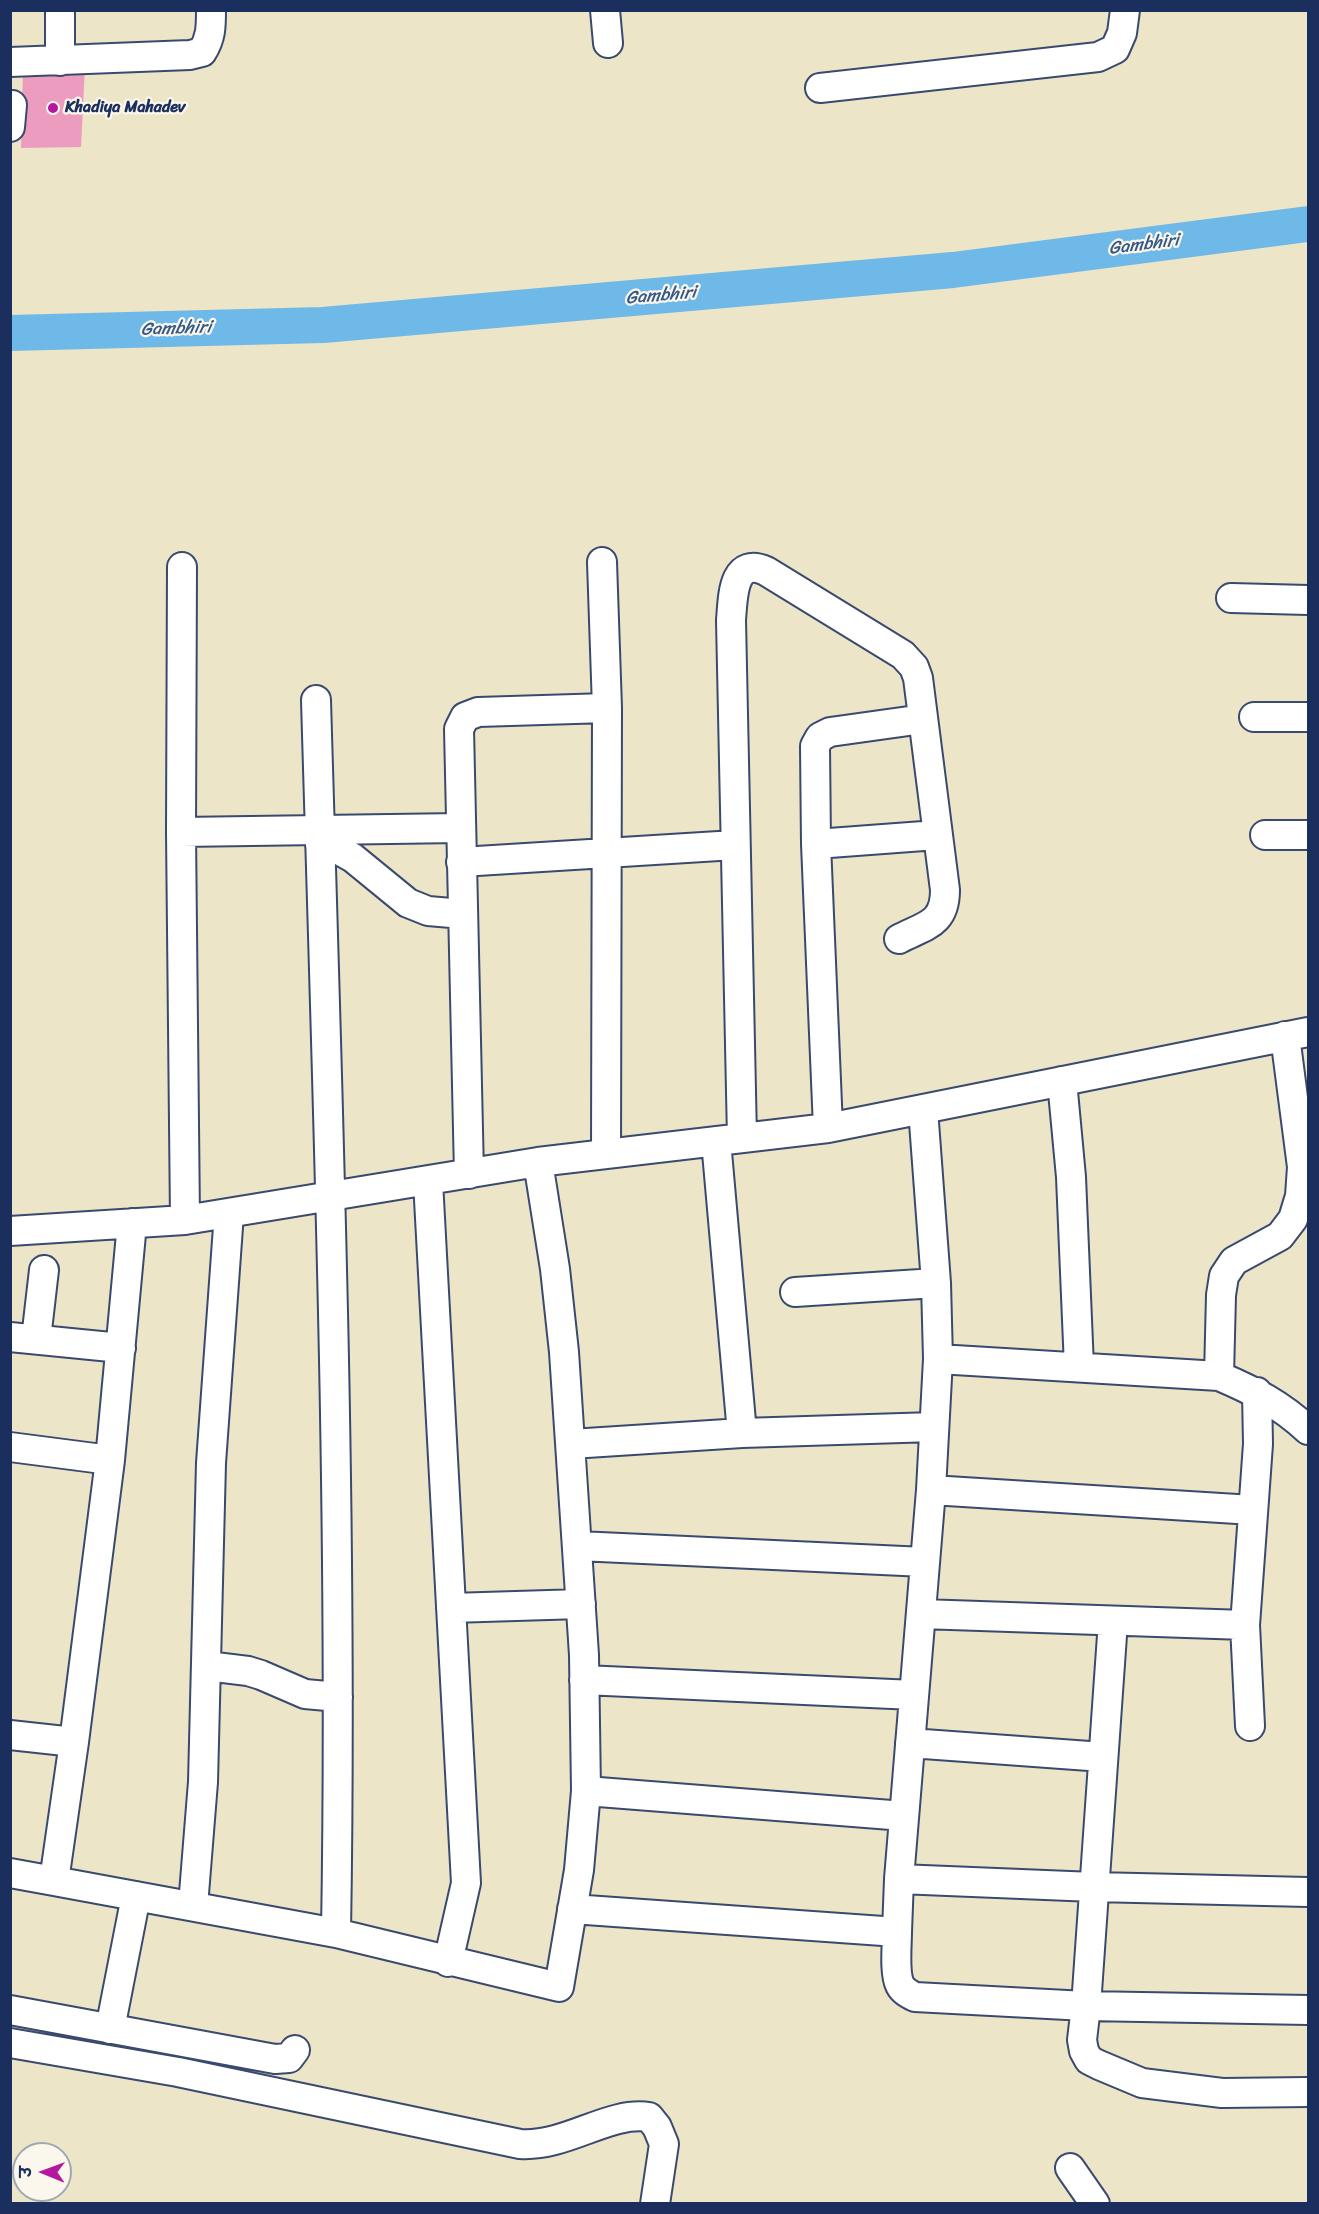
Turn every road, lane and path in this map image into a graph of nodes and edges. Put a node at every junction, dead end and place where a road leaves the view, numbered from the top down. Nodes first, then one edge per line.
1 (60, 10) edge
2 (211, 10) edge
3 (606, 10) edge
4 (1125, 10) edge
5 (608, 43) dead end
6 (60, 61) junction
7 (10, 62) edge
8 (820, 88) dead end
9 (602, 562) dead end
10 (182, 567) dead end
11 (1231, 598) dead end
12 (1308, 600) edge
13 (316, 699) dead end
14 (607, 708) junction
15 (1254, 717) dead end
16 (1308, 717) edge
17 (923, 719) junction
18 (460, 828) junction
19 (181, 832) junction
20 (937, 835) junction
21 (1265, 835) dead end
22 (1308, 836) edge
23 (320, 837) junction
24 (816, 844) junction
25 (735, 845) junction
26 (606, 854) junction
27 (461, 862) junction
28 (463, 914) junction
29 (899, 939) dead end
30 (1297, 1034) edge
31 (1062, 1081) junction
32 (923, 1109) junction
33 (828, 1128) junction
34 (729, 1140) junction
35 (606, 1154) junction
36 (538, 1162) junction
37 (469, 1174) junction
38 (428, 1181) junction
39 (1304, 1194) edge
40 (330, 1197) junction
41 (229, 1213) junction
42 (185, 1220) junction
43 (132, 1223) junction
44 (10, 1231) edge
45 (44, 1270) dead end
46 (936, 1283) junction
47 (795, 1292) dead end
48 (23, 1338) edge
49 (121, 1348) junction
50 (938, 1359) junction
51 (1079, 1367) junction
52 (1219, 1376) junction
53 (1257, 1392) junction
54 (934, 1427) junction
55 (1308, 1430) edge
56 (742, 1433) junction
57 (571, 1444) junction
58 (10, 1447) edge
59 (110, 1460) junction
60 (931, 1490) junction
61 (1253, 1510) junction
62 (578, 1546) junction
63 (925, 1562) junction
64 (581, 1604) junction
65 (451, 1608) junction
66 (921, 1614) junction
67 (1113, 1621) junction
68 (1245, 1625) junction
69 (207, 1666) junction
70 (584, 1680) junction
71 (914, 1695) junction
72 (338, 1697) junction
73 (1250, 1726) dead end
74 (10, 1735) edge
75 (74, 1742) junction
76 (910, 1743) junction
77 (1103, 1757) junction
78 (586, 1791) junction
79 (904, 1816) junction
80 (10, 1873) edge
81 (899, 1879) junction
82 (54, 1881) junction
83 (1094, 1887) junction
84 (1308, 1892) edge
85 (136, 1896) junction
86 (193, 1906) junction
87 (573, 1909) junction
88 (897, 1932) junction
89 (336, 1933) junction
90 (448, 1962) junction
91 (1086, 2006) junction
92 (10, 2010) edge
93 (1308, 2010) edge
94 (110, 2029) junction
95 (10, 2043) edge
96 (295, 2050) dead end
97 (1308, 2092) edge
98 (1070, 2168) dead end
99 (655, 2204) edge
100 (1095, 2204) edge

1 - 6 street
2 - 6 street
3 - 5 street
4 - 8 street
6 - 7 street
9 - 14 street
10 - 19 street
11 - 12 street
13 - 23 street
14 - 18 street
14 - 26 street
15 - 16 street
17 - 20 street
17 - 24 street
17 - 25 street
18 - 23 street
18 - 27 street
19 - 23 street
19 - 42 street
20 - 24 street
20 - 29 street
21 - 22 street
23 - 28 street
23 - 40 street
24 - 33 street
25 - 26 street
25 - 34 street
26 - 27 street
26 - 35 street
27 - 28 street
28 - 37 street
30 - 31 street
30 - 39 street
31 - 32 street
31 - 51 street
32 - 33 street
32 - 46 street
33 - 34 street
34 - 35 street
34 - 56 street
35 - 36 street
36 - 37 street
36 - 57 street
37 - 38 street
38 - 40 street
38 - 65 street
39 - 52 street
40 - 41 street
40 - 72 street
41 - 42 street
41 - 69 street
42 - 43 street
43 - 44 street
43 - 49 street
45 - 48 street
46 - 47 street
46 - 50 street
48 - 49 street
49 - 59 street
50 - 51 street
50 - 54 street
51 - 52 street
52 - 53 street
53 - 55 street
53 - 61 street
54 - 56 street
54 - 60 street
56 - 57 street
57 - 62 street
58 - 59 street
59 - 75 street
60 - 61 street
60 - 63 street
61 - 68 street
62 - 63 street
62 - 64 street
63 - 66 street
64 - 65 street
64 - 70 street
65 - 90 street
66 - 67 street
66 - 71 street
67 - 68 street
67 - 77 street
68 - 73 street
69 - 72 street
69 - 86 street
70 - 71 street
70 - 78 street
71 - 76 street
72 - 89 street
74 - 75 street
75 - 82 street
76 - 77 street
76 - 79 street
77 - 83 street
78 - 79 street
78 - 87 street
79 - 81 street
80 - 82 street
81 - 83 street
81 - 88 street
82 - 85 street
83 - 84 street
83 - 91 street
85 - 86 street
85 - 94 street
86 - 89 street
87 - 88 street
87 - 90 street
88 - 91 street
89 - 90 street
91 - 93 street
91 - 97 street
92 - 94 street
94 - 96 street
95 - 99 street
98 - 100 street

